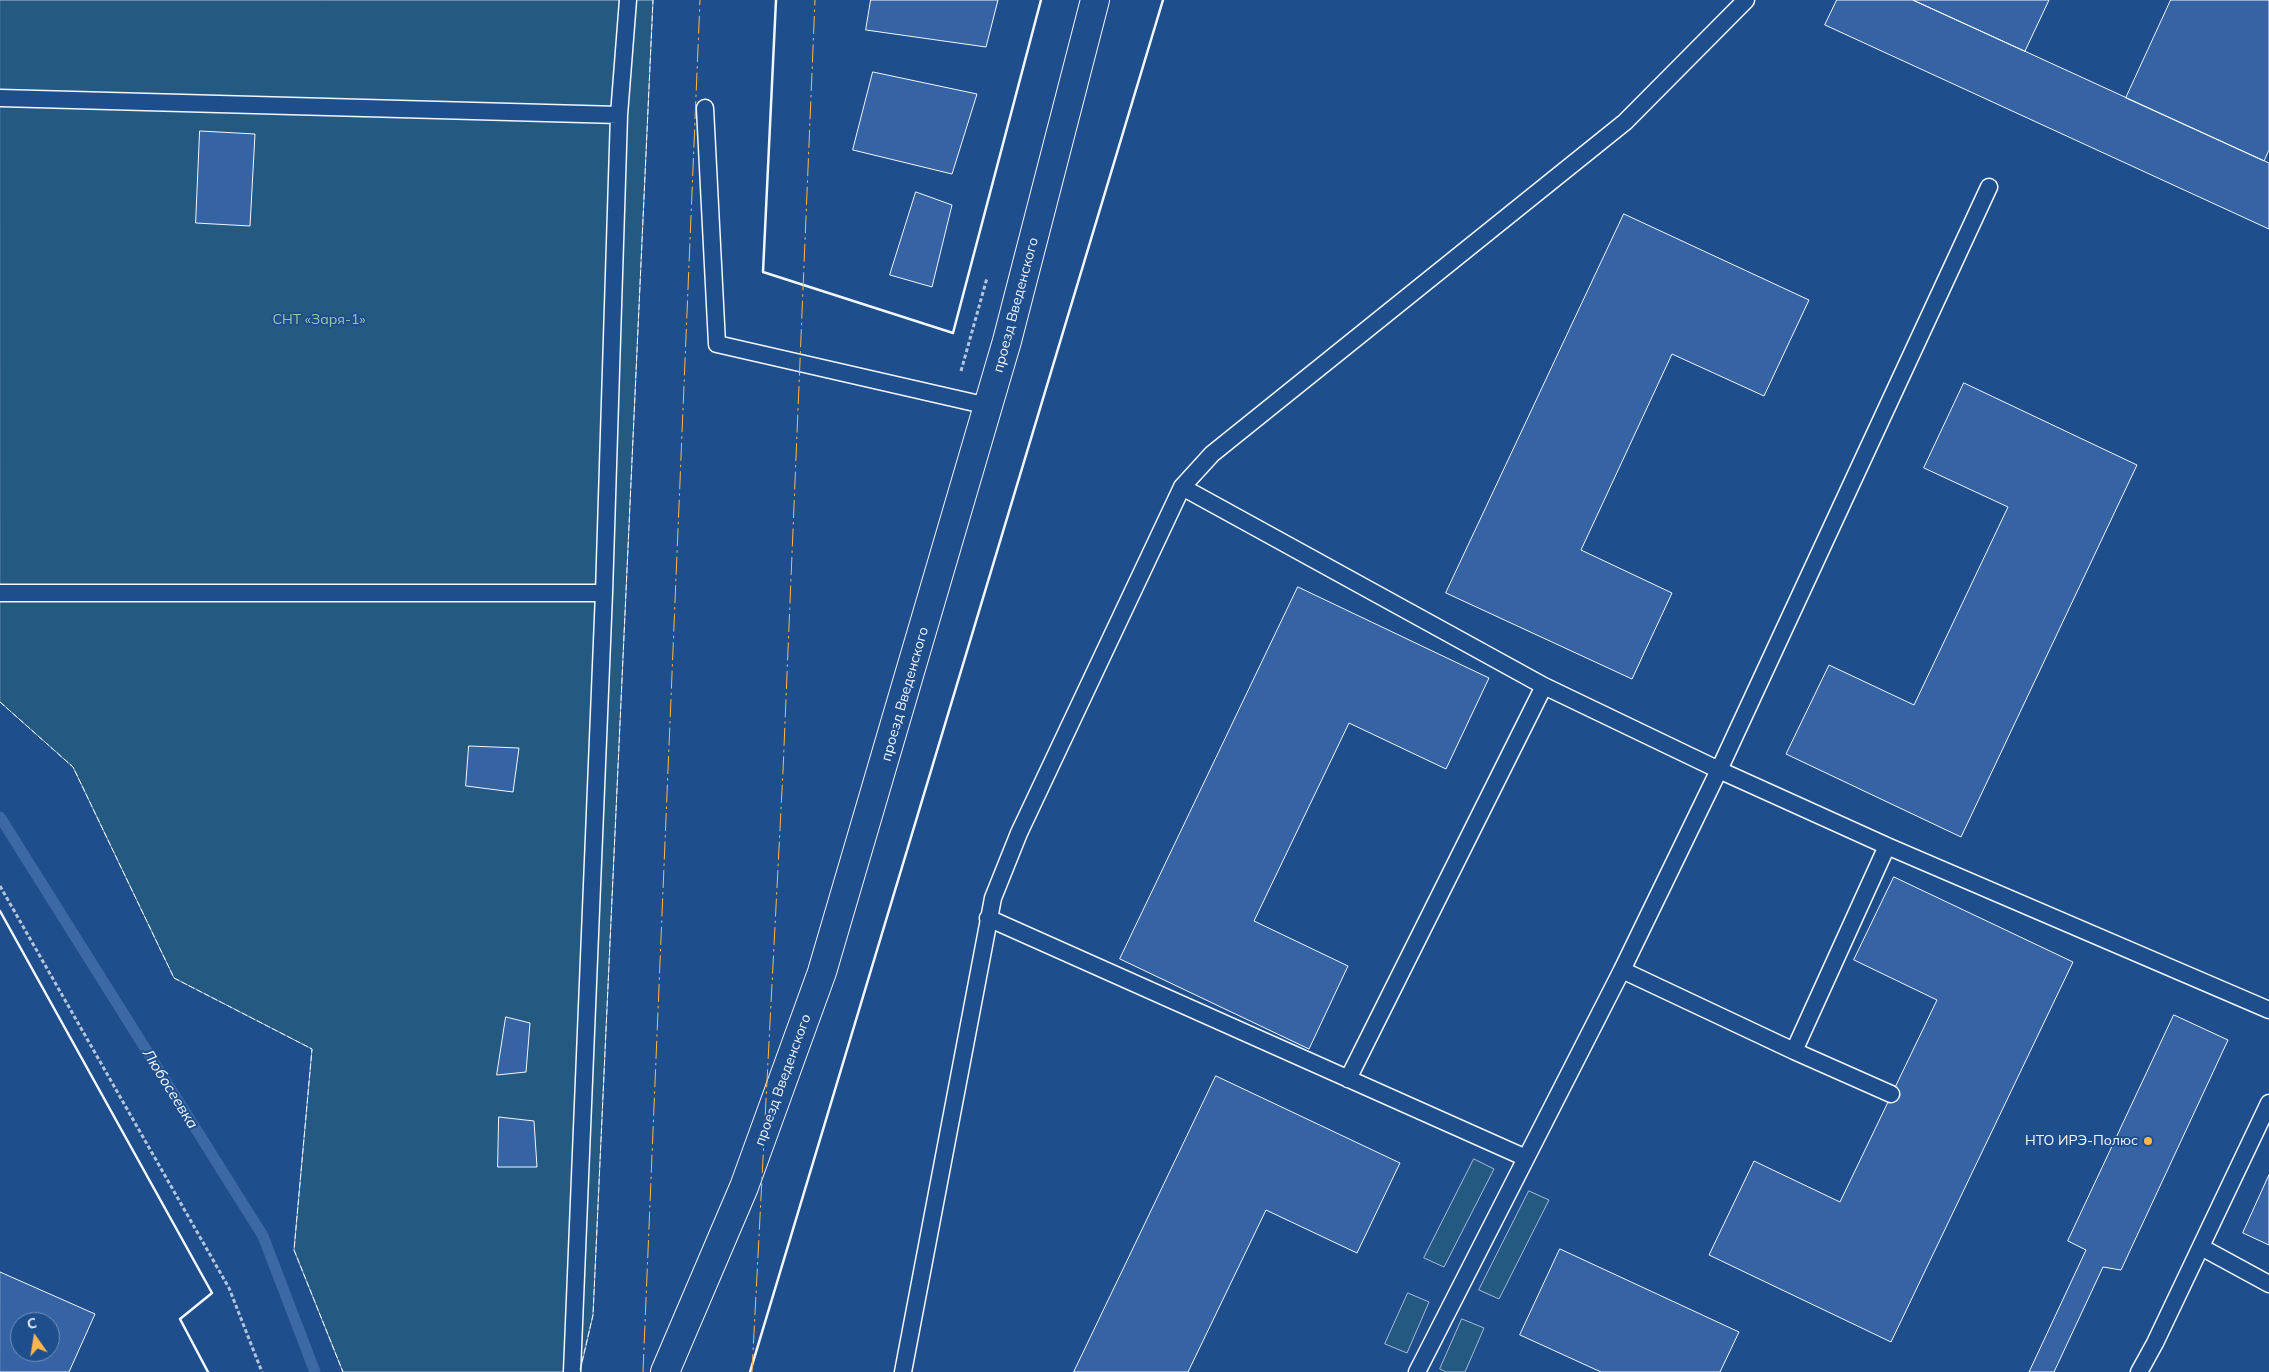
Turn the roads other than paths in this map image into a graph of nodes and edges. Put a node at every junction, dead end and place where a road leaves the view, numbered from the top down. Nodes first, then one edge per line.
1 (628, 0) edge
2 (1095, 0) edge
3 (1746, 0) edge
4 (0, 98) edge
5 (705, 108) dead end
6 (619, 115) junction
7 (1989, 187) dead end
8 (988, 406) junction
9 (1182, 487) junction
10 (0, 593) edge
11 (604, 594) junction
12 (1544, 686) junction
13 (1719, 770) junction
14 (1887, 846) junction
15 (988, 918) junction
16 (1622, 970) junction
17 (2269, 1010) edge
18 (1794, 1051) junction
19 (1348, 1079) junction
20 (1892, 1094) dead end
21 (2269, 1102) edge
22 (1526, 1158) junction
23 (2201, 1247) junction
24 (2269, 1284) edge
25 (572, 1372) edge
26 (665, 1372) edge
27 (903, 1372) edge
28 (1417, 1372) edge
29 (2139, 1372) edge

1 - 6 lane
2 - 8 street, проезд Введенского
3 - 9 lane
4 - 6 lane
5 - 8 lane
6 - 11 lane
7 - 13 lane
8 - 26 street, проезд Введенского
9 - 12 lane
9 - 15 lane
10 - 11 lane
11 - 25 lane
12 - 13 lane
12 - 19 lane
13 - 14 lane
13 - 16 lane
14 - 17 lane
14 - 18 lane
15 - 19 lane
15 - 27 lane
16 - 18 lane
16 - 22 lane
18 - 20 lane
19 - 22 lane
21 - 23 lane
22 - 28 lane
23 - 24 lane
23 - 29 lane

